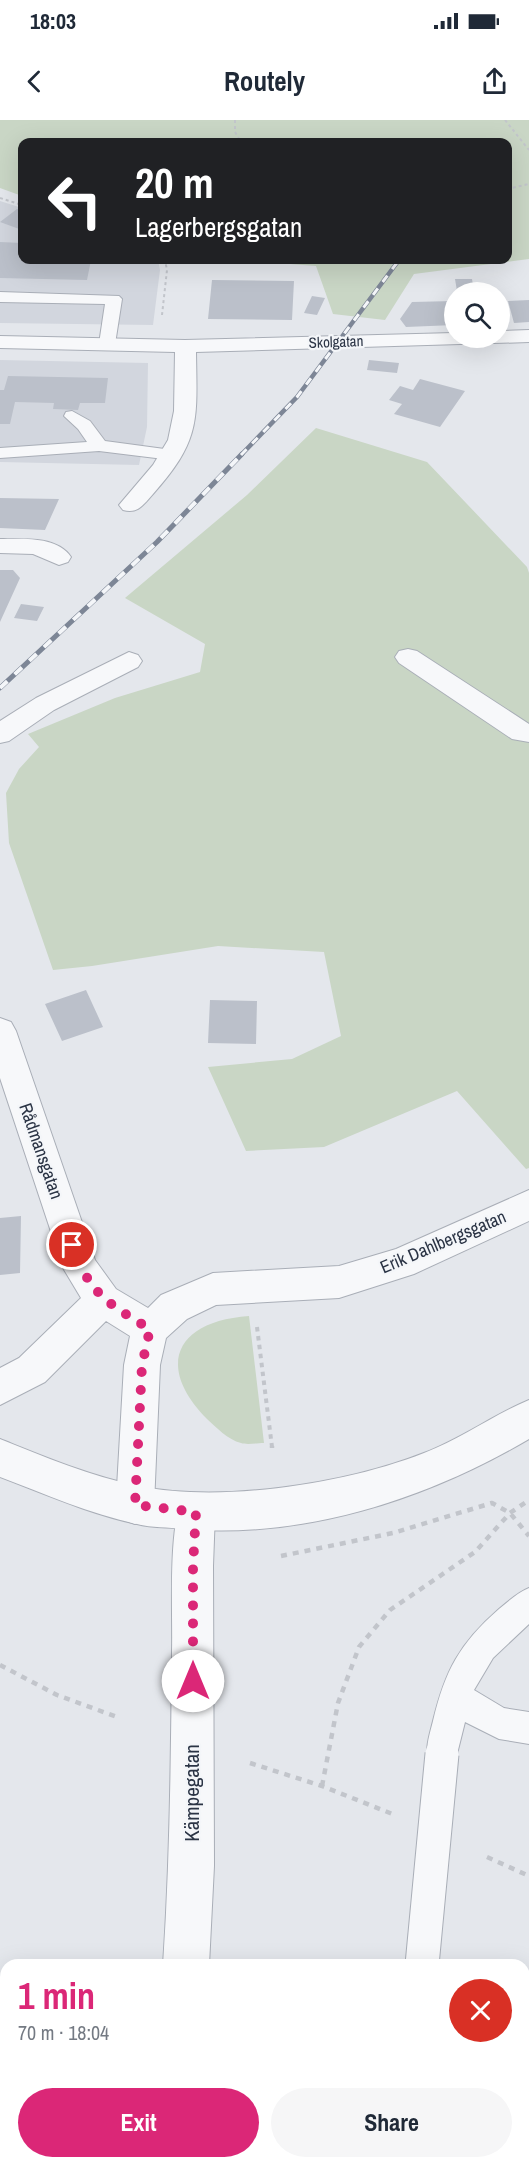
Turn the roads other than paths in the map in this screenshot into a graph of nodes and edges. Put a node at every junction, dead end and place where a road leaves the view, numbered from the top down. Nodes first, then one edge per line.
1 (0, 297) edge
2 (529, 336) edge
3 (510, 337) edge
4 (444, 339) edge
5 (0, 342) edge
6 (107, 344) junction
7 (184, 345) junction
8 (72, 416) dead end
9 (99, 447) junction
10 (0, 453) edge
11 (172, 455) junction
12 (131, 505) dead end
13 (0, 546) edge
14 (59, 556) dead end
15 (408, 657) dead end
16 (129, 662) dead end
17 (529, 733) edge
18 (0, 734) edge
19 (0, 1031) edge
20 (529, 1205) edge
21 (103, 1300) junction
22 (150, 1329) junction
23 (0, 1388) edge
24 (529, 1418) edge
25 (0, 1458) edge
26 (135, 1505) junction
27 (196, 1512) junction
28 (529, 1603) edge
29 (454, 1696) junction
30 (529, 1728) edge
31 (186, 1959) edge
32 (423, 1959) edge

1 - 6 lane
2 - 3 street
4 - 7 street, Skolgatan
5 - 6 street, Skolgatan
6 - 7 street, Skolgatan
7 - 11 street
8 - 9 lane
9 - 10 lane
9 - 11 lane
11 - 12 street
13 - 14 street
15 - 17 street
16 - 18 street
19 - 21 street, Rådmansgatan
20 - 22 street, Erik Dahlbergsgatan
21 - 22 street, Rådmansgatan
21 - 23 street
22 - 26 street
24 - 27 street
25 - 26 street
26 - 27 street
27 - 31 street, Kämpegatan
28 - 29 lane
29 - 30 lane
29 - 32 lane, bridge

